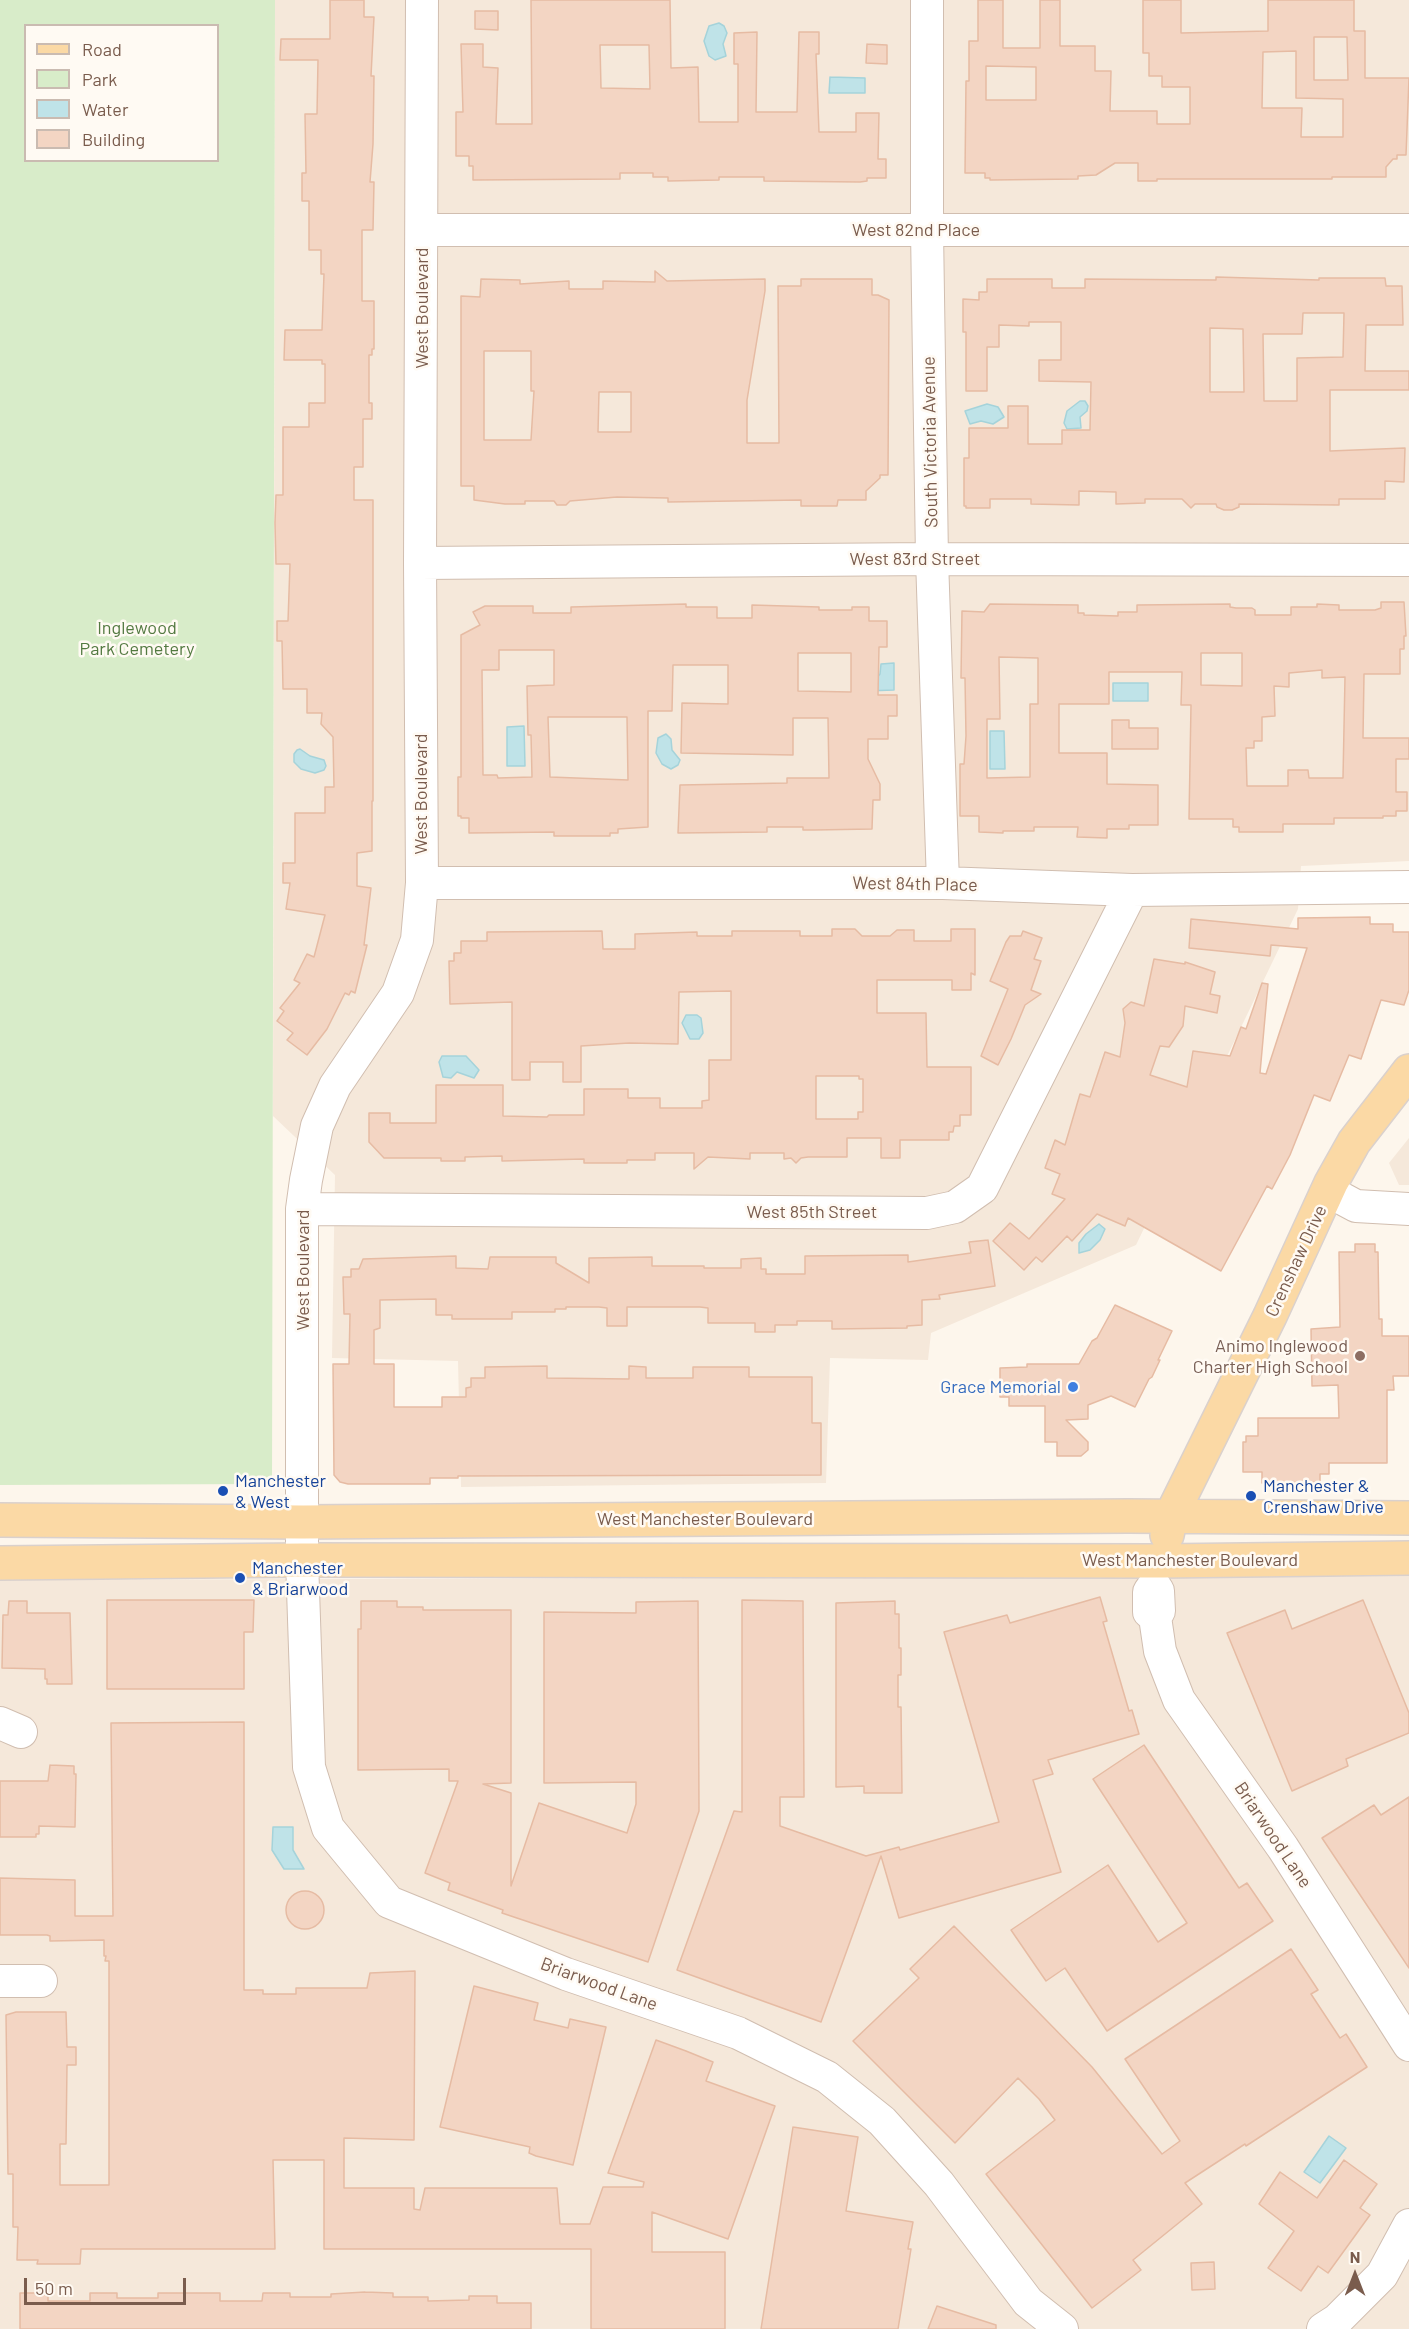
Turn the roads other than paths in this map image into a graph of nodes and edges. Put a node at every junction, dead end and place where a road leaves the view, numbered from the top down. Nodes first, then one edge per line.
1 (422, 0) edge
2 (927, 0) edge
3 (423, 230) junction
4 (927, 230) junction
5 (1409, 230) edge
6 (932, 559) junction
7 (1409, 560) edge
8 (420, 563) junction
9 (422, 883) junction
10 (944, 883) junction
11 (1409, 887) edge
12 (1132, 890) junction
13 (1409, 1071) edge
14 (1328, 1191) junction
15 (302, 1209) junction
16 (1409, 1209) edge
17 (1171, 1516) junction
18 (1409, 1518) edge
19 (0, 1520) edge
20 (303, 1522) junction
21 (1409, 1558) edge
22 (302, 1560) junction
23 (0, 1563) edge
24 (1158, 1573) junction
25 (0, 1981) edge
26 (41, 1981) dead end
27 (1409, 2045) edge
28 (1409, 2225) edge
29 (1062, 2329) edge
30 (1323, 2329) edge

1 - 3 street, West Boulevard
2 - 4 street, South Victoria Avenue
3 - 4 street, West 82nd Place
3 - 8 street, West Boulevard
4 - 5 street, West 82nd Place
4 - 6 street, South Victoria Avenue
6 - 7 street, West 83rd Street
6 - 8 street, West 83rd Street
6 - 10 street, South Victoria Avenue
8 - 9 street, West Boulevard
9 - 10 street, West 84th Place
9 - 15 street, West Boulevard
10 - 12 street, West 84th Place
11 - 12 street, West 84th Place
12 - 15 street, West 85th Street
13 - 14 main road, Crenshaw Drive
14 - 16 street
14 - 17 main road, Crenshaw Drive
15 - 20 street, West Boulevard
17 - 18 main road, West Manchester Boulevard
17 - 20 main road, West Manchester Boulevard
17 - 24 main road, Crenshaw Drive
19 - 20 main road, West Manchester Boulevard
20 - 22 street, West Boulevard
21 - 24 main road, West Manchester Boulevard
22 - 23 main road, West Manchester Boulevard
22 - 24 main road, West Manchester Boulevard
22 - 29 street, Briarwood Lane
24 - 27 street, Briarwood Lane
25 - 26 street
28 - 30 street

